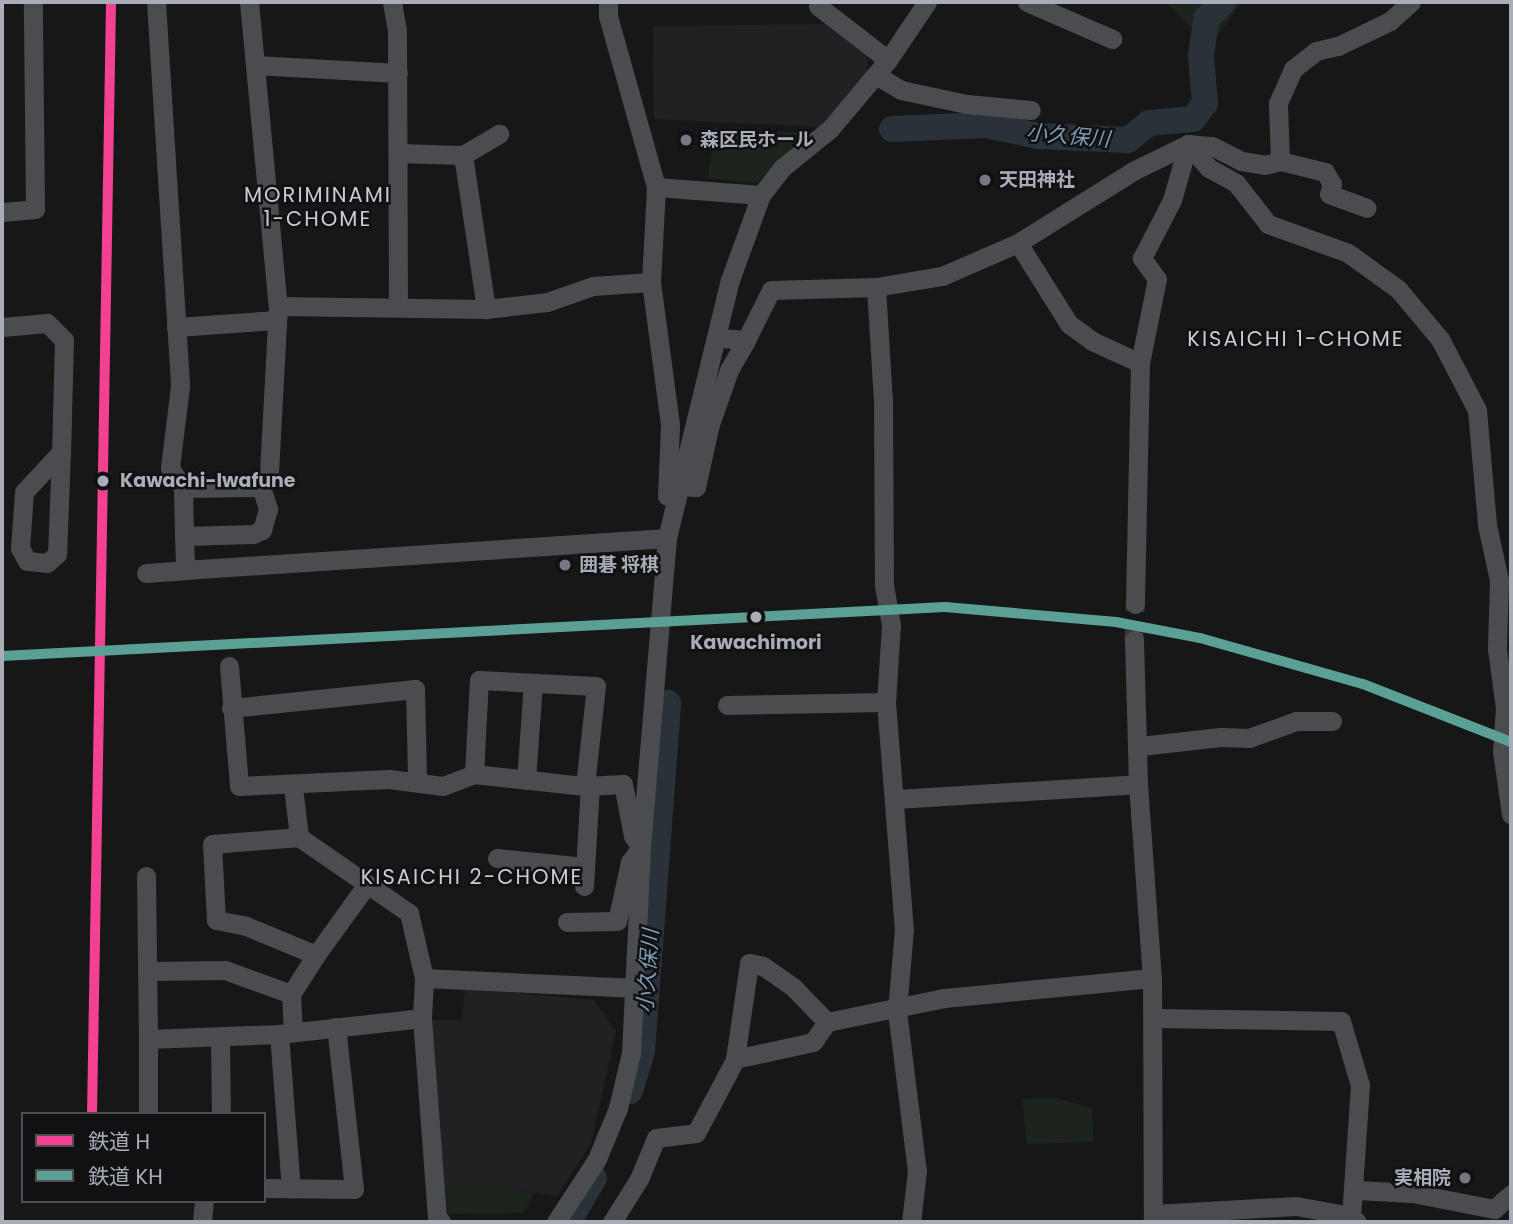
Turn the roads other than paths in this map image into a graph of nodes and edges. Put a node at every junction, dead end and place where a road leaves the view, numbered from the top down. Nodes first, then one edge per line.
1 (33, 2) edge
2 (156, 2) edge
3 (249, 2) edge
4 (392, 2) edge
5 (608, 2) edge
6 (927, 2) edge
7 (1027, 2) edge
8 (1410, 2) edge
9 (818, 6) dead end
10 (1112, 39) dead end
11 (255, 65) junction
12 (882, 68) junction
13 (398, 73) junction
14 (1031, 110) dead end
15 (499, 134) dead end
16 (1188, 144) junction
17 (398, 153) junction
18 (463, 155) junction
19 (1280, 161) junction
20 (656, 187) junction
21 (761, 195) junction
22 (1367, 208) dead end
23 (2, 212) edge
24 (1018, 243) junction
25 (651, 282) junction
26 (876, 287) junction
27 (398, 306) junction
28 (486, 309) junction
29 (278, 313) junction
30 (2, 327) edge
31 (176, 327) junction
32 (719, 338) junction
33 (746, 340) junction
34 (1140, 363) junction
35 (61, 453) junction
36 (678, 486) junction
37 (183, 488) junction
38 (261, 488) junction
39 (672, 514) junction
40 (184, 536) junction
41 (667, 538) junction
42 (186, 570) junction
43 (146, 573) dead end
44 (1505, 578) edge
45 (1135, 604) tunnel mouth
46 (1134, 640) tunnel mouth
47 (229, 667) dead end
48 (533, 683) junction
49 (886, 702) junction
50 (727, 705) dead end
51 (231, 708) junction
52 (1332, 721) dead end
53 (1140, 746) junction
54 (474, 774) junction
55 (417, 779) junction
56 (526, 780) junction
57 (1138, 785) junction
58 (588, 786) junction
59 (293, 787) junction
60 (896, 799) junction
61 (1511, 814) edge
62 (299, 838) junction
63 (641, 847) junction
64 (497, 858) dead end
65 (146, 876) dead end
66 (365, 887) junction
67 (576, 917) dead end
68 (316, 955) junction
69 (147, 971) junction
70 (424, 978) junction
71 (1152, 978) junction
72 (638, 988) junction
73 (291, 994) junction
74 (897, 1011) junction
75 (422, 1018) junction
76 (1153, 1018) junction
77 (827, 1022) junction
78 (336, 1027) junction
79 (286, 1033) junction
80 (220, 1037) junction
81 (148, 1039) junction
82 (735, 1059) junction
83 (148, 1112) edge
84 (221, 1112) edge
85 (266, 1188) edge
86 (291, 1189) junction
87 (1356, 1190) junction
88 (1511, 1194) edge
89 (204, 1203) edge
90 (1153, 1218) edge
91 (1354, 1219) edge
92 (202, 1222) edge
93 (441, 1222) edge
94 (556, 1222) edge
95 (612, 1222) edge
96 (911, 1222) edge

1 - 23 street
2 - 31 street
3 - 11 street
4 - 13 street
5 - 20 street
6 - 12 street
7 - 10 street
8 - 19 street
9 - 12 street
11 - 13 street
11 - 29 street
12 - 14 street
12 - 21 street
13 - 17 street
15 - 18 street
16 - 19 street
16 - 24 street
16 - 34 street
16 - 44 street
17 - 18 street
17 - 27 street
18 - 28 street
19 - 22 street
20 - 21 street
20 - 25 street
21 - 32 street
24 - 26 street
24 - 34 street
25 - 28 street
25 - 39 street
26 - 33 street
26 - 49 street
27 - 28 street
27 - 29 street
29 - 31 street
29 - 38 street
30 - 35 street
31 - 37 street
32 - 33 street
32 - 36 street
33 - 36 street
34 - 45 street
35 - 35 street
36 - 39 street
37 - 38 street
37 - 40 street
38 - 40 street
39 - 41 street
40 - 42 street
41 - 42 street
41 - 63 street
42 - 43 street
44 - 61 street
46 - 53 street
47 - 51 street
48 - 54 street
48 - 56 street
48 - 58 street
49 - 50 street
49 - 60 street
51 - 55 street
51 - 59 street
52 - 53 street
53 - 57 street
54 - 55 street
54 - 56 street
55 - 59 street
56 - 58 street
57 - 60 street
57 - 71 street
58 - 63 street
58 - 64 street
59 - 62 street
60 - 74 street
62 - 66 street
62 - 68 street
63 - 67 street
63 - 72 street
65 - 69 street
66 - 68 street
66 - 70 street
68 - 73 street
69 - 73 street
69 - 81 street
70 - 72 street
70 - 75 street
71 - 74 street
71 - 76 street
72 - 94 street
73 - 79 street
74 - 77 street
74 - 96 street
75 - 78 street
75 - 93 street
76 - 87 street
76 - 90 street
77 - 82 street
77 - 82 street
78 - 79 street
78 - 86 street
79 - 80 street
79 - 86 street
80 - 81 street
80 - 84 street
81 - 83 street
82 - 95 street
85 - 86 street
87 - 88 street
87 - 91 street
89 - 92 street
90 - 91 street

